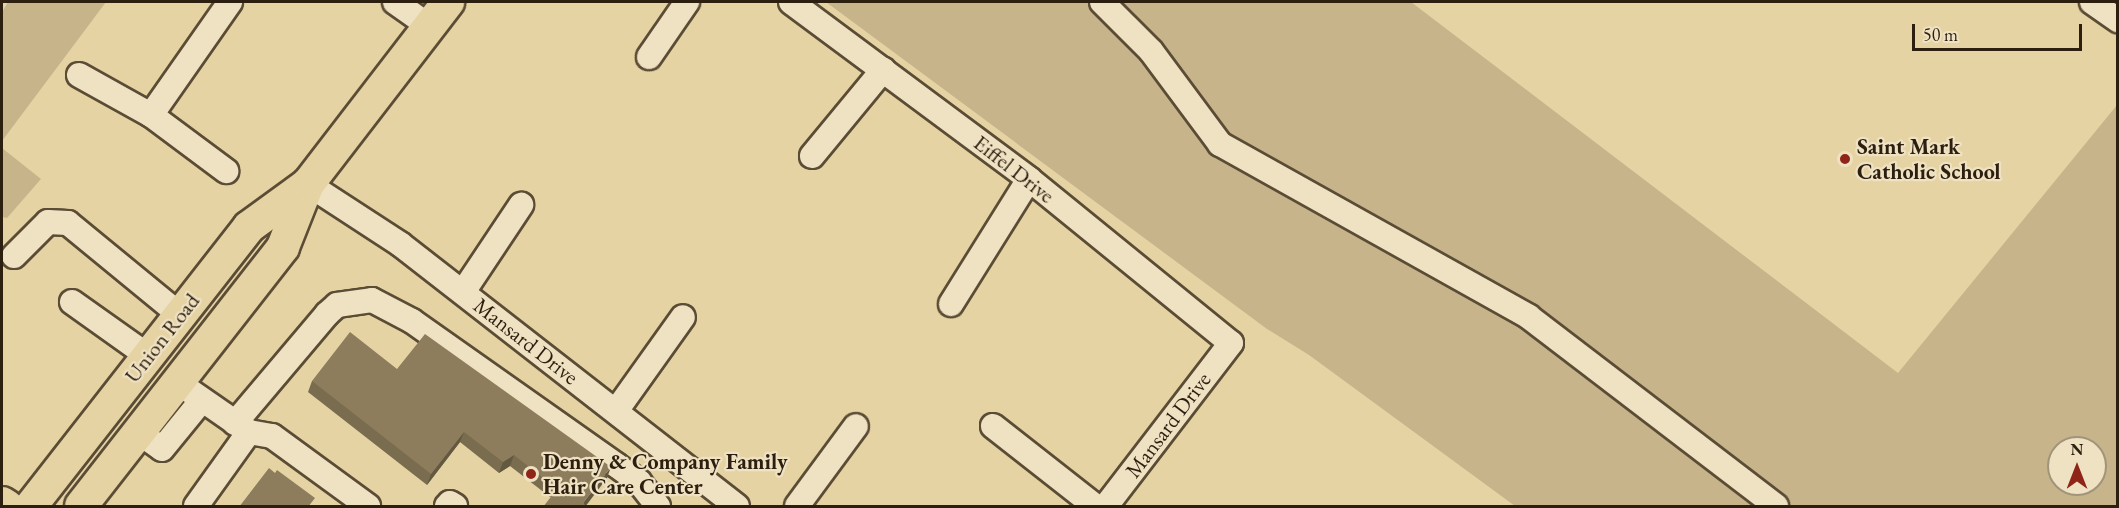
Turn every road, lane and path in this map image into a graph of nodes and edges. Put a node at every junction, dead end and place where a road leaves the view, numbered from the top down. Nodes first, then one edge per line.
1 (230, 2) edge
2 (395, 2) edge
3 (448, 2) edge
4 (687, 2) edge
5 (792, 2) edge
6 (1102, 2) edge
7 (2092, 2) edge
8 (2118, 20) edge
9 (429, 26) junction
10 (649, 57) dead end
11 (883, 70) junction
12 (79, 75) dead end
13 (152, 116) junction
14 (812, 156) dead end
15 (226, 171) dead end
16 (1029, 179) junction
17 (308, 184) junction
18 (521, 205) dead end
19 (14, 256) dead end
20 (463, 292) junction
21 (72, 302) dead end
22 (951, 304) dead end
23 (180, 315) junction
24 (682, 317) dead end
25 (1231, 343) joint
26 (148, 356) junction
27 (189, 391) junction
28 (616, 411) junction
29 (856, 426) dead end
30 (993, 426) dead end
31 (242, 427) junction
32 (2, 503) edge
33 (362, 505) edge
34 (7, 507) edge
35 (32, 507) edge
36 (81, 507) edge
37 (195, 507) edge
38 (447, 507) edge
39 (455, 507) edge
40 (658, 507) edge
41 (737, 507) edge
42 (797, 507) edge
43 (1095, 507) edge
44 (1106, 507) edge
45 (1776, 507) edge

1 - 13 street
2 - 9 street
3 - 9 main road, Union Road
4 - 10 street
5 - 11 street, Eiffel Drive
6 - 45 street
7 - 8 street
9 - 17 main road, Union Road
11 - 14 street
11 - 16 street, Eiffel Drive
12 - 13 street
13 - 15 street
16 - 22 street
16 - 25 street, Eiffel Drive
17 - 20 street, Mansard Drive
17 - 23 main road, Union Road
17 - 27 main road, Union Road
18 - 20 street
19 - 23 street
20 - 28 street, Mansard Drive
21 - 26 street
23 - 26 main road, Union Road
24 - 28 street
25 - 44 street, Mansard Drive
26 - 35 main road, Union Road
27 - 31 street
27 - 36 main road, Union Road
28 - 41 street, Mansard Drive
29 - 42 street
30 - 43 street
31 - 33 street
31 - 37 street
31 - 40 street
32 - 34 main road
38 - 39 street

